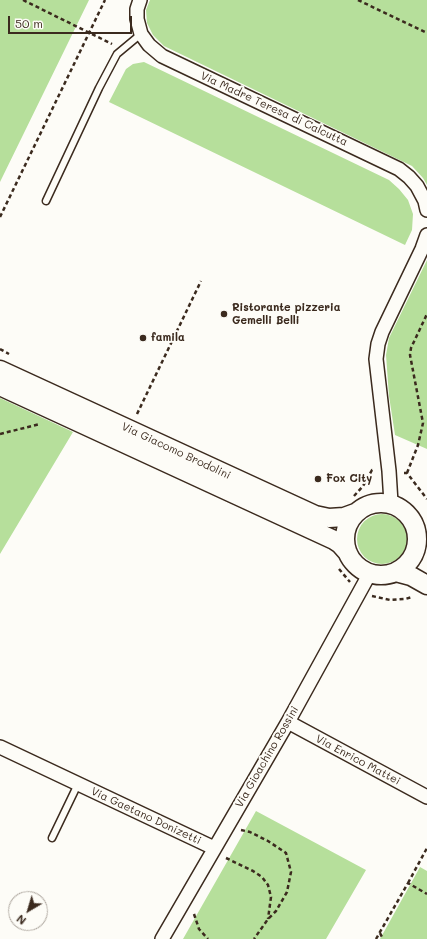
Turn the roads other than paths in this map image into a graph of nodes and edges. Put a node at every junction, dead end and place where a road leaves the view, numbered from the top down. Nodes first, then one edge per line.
1 (140, 0) edge
2 (141, 34) junction
3 (46, 201) dead end
4 (427, 210) edge
5 (427, 235) edge
6 (0, 370) edge
7 (0, 386) edge
8 (390, 504) junction
9 (352, 506) junction
10 (418, 540) junction
11 (348, 553) junction
12 (427, 559) edge
13 (396, 572) junction
14 (370, 573) junction
15 (427, 585) edge
16 (288, 722) junction
17 (0, 747) edge
18 (78, 784) junction
19 (427, 797) edge
20 (52, 838) dead end
21 (214, 848) junction
22 (162, 939) edge

1 - 2 street, Via Madre Teresa di Calcutta
2 - 3 lane
2 - 4 street, Via Madre Teresa di Calcutta
5 - 8 street
6 - 9 main road, Via Giacomo Brodolini
7 - 11 main road, Via Giacomo Brodolini
8 - 9 main road
8 - 10 main road
9 - 11 main road
10 - 12 main road
10 - 13 main road
11 - 14 main road
13 - 14 main road
13 - 15 main road
14 - 16 street, Via Gioachino Rossini
16 - 19 street, Via Enrico Mattei
16 - 21 street, Via Gioachino Rossini
17 - 18 street, Via Gaetano Donizetti
18 - 20 lane, Via Gaetano Donizetti
18 - 21 street, Via Gaetano Donizetti
21 - 22 street, Via Gioachino Rossini

